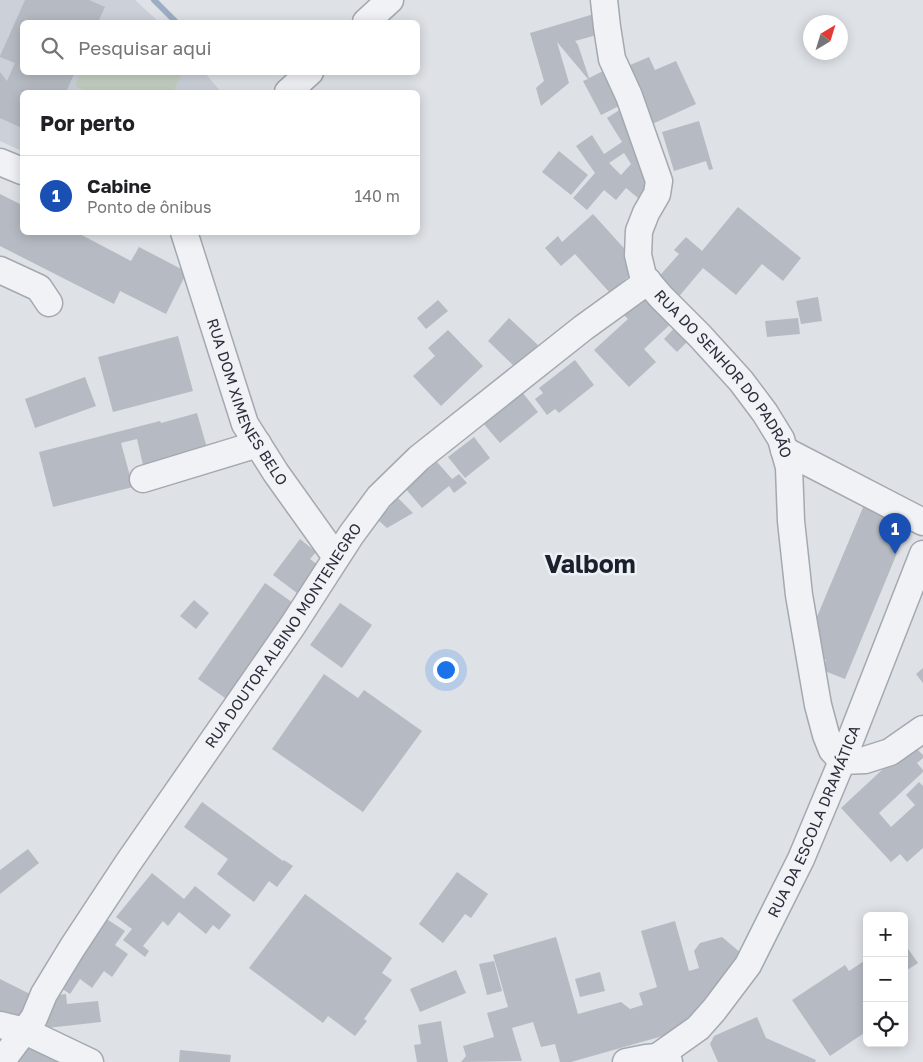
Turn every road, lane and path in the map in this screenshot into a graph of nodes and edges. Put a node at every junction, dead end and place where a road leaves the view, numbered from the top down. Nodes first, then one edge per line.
1 (390, 0) edge
2 (604, 0) edge
3 (368, 20) edge
4 (307, 75) edge
5 (290, 90) edge
6 (0, 162) edge
7 (20, 169) edge
8 (185, 235) edge
9 (0, 270) edge
10 (648, 281) junction
11 (49, 303) dead end
12 (258, 444) junction
13 (784, 450) junction
14 (143, 479) dead end
15 (923, 522) edge
16 (923, 554) edge
17 (336, 558) junction
18 (923, 729) edge
19 (842, 761) junction
20 (12, 1028) edge
21 (663, 1059) edge
22 (1, 1062) edge
23 (90, 1062) edge
24 (626, 1062) edge

1 - 3 street
2 - 10 street, RUA DO SENHOR DO PADRÃO
4 - 5 street
6 - 7 street
8 - 12 street, RUA DOM XIMENES BELO
9 - 11 street
10 - 13 street, RUA DO SENHOR DO PADRÃO
10 - 17 street, RUA DOUTOR ALBINO MONTENEGRO
12 - 14 street
12 - 17 street, RUA DOM XIMENES BELO
13 - 15 street
13 - 19 street, RUA DO SENHOR DO PADRÃO
16 - 19 street, RUA DA ESCOLA DRAMÁTICA
17 - 20 street, RUA DOUTOR ALBINO MONTENEGRO
18 - 19 street
19 - 21 street, RUA DA ESCOLA DRAMÁTICA
20 - 22 street, RUA DOUTOR ALBINO MONTENEGRO
20 - 23 street
21 - 24 street

